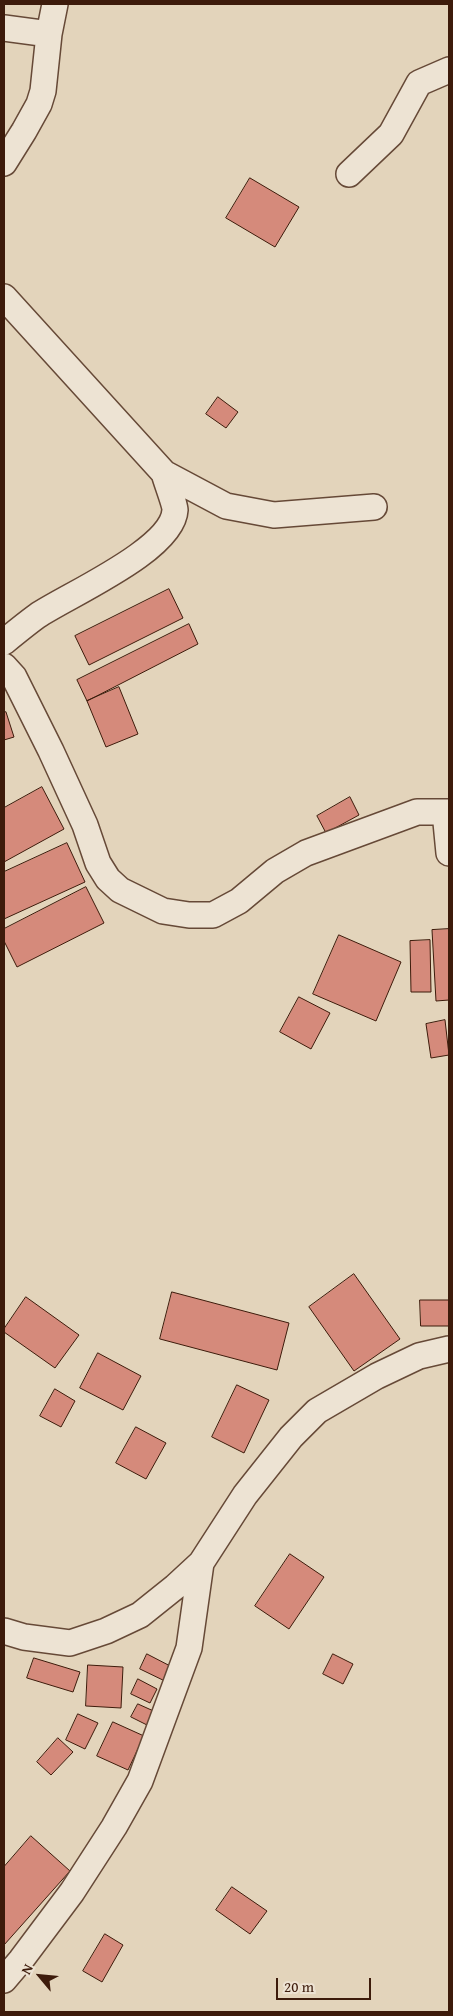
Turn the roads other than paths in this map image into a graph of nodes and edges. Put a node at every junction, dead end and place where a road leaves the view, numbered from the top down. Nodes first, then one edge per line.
1 (55, 4) edge
2 (4, 28) edge
3 (49, 34) junction
4 (449, 70) edge
5 (4, 162) edge
6 (349, 174) dead end
7 (4, 296) edge
8 (164, 473) junction
9 (374, 507) dead end
10 (4, 642) edge
11 (4, 666) edge
12 (447, 812) edge
13 (449, 853) edge
14 (449, 1349) edge
15 (201, 1563) junction
16 (4, 1631) edge
17 (4, 1980) edge

1 - 3 street
2 - 3 street
3 - 5 street
4 - 6 street
7 - 8 street
8 - 9 street
8 - 10 street
11 - 12 street
12 - 13 street
14 - 15 street
15 - 16 street
15 - 17 street

